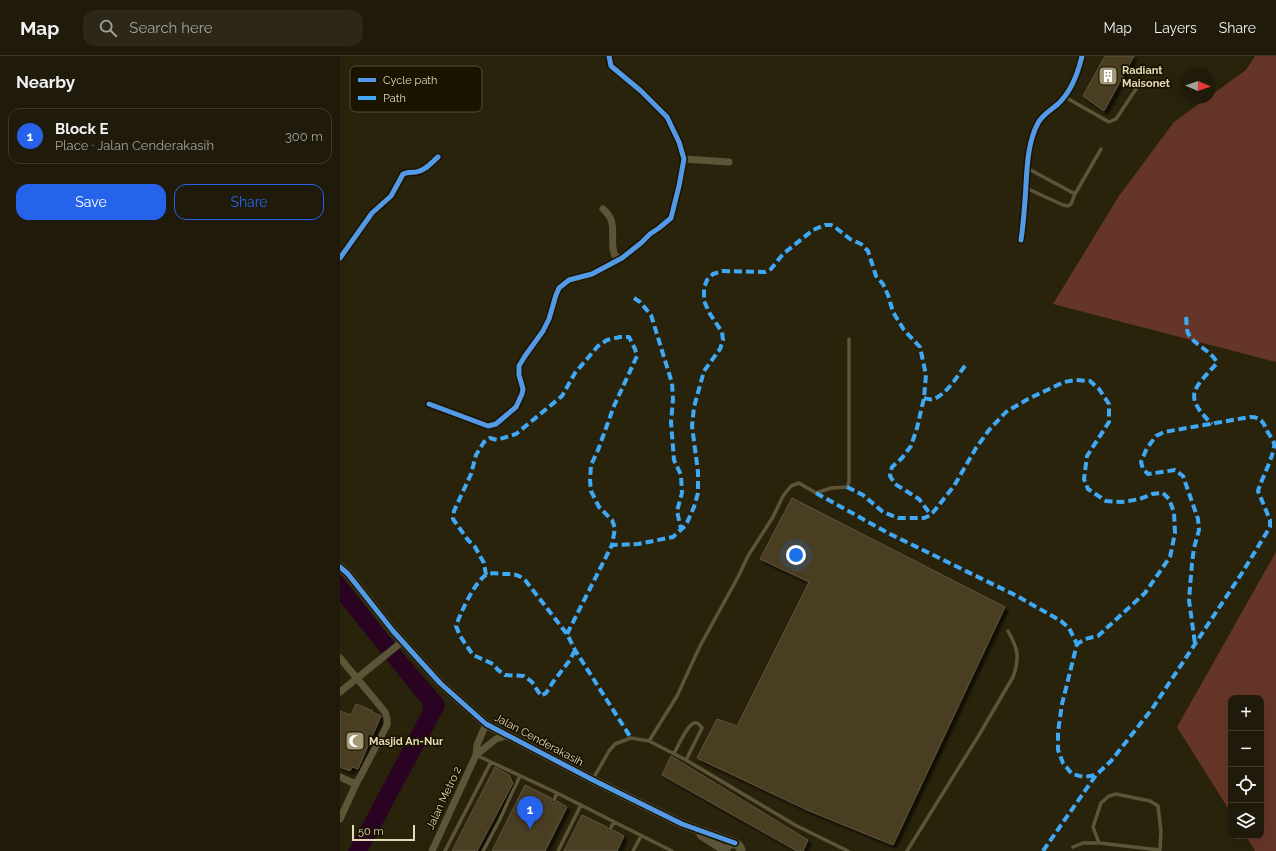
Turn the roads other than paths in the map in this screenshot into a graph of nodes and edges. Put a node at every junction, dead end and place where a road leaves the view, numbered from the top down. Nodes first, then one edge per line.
1 (609, 56) edge
2 (1082, 56) edge
3 (1138, 86) dead end
4 (1065, 97) junction
5 (1101, 149) dead end
6 (438, 157) dead end
7 (684, 159) junction
8 (729, 162) dead end
9 (1027, 168) junction
10 (1026, 188) junction
11 (1075, 194) junction
12 (603, 209) dead end
13 (1021, 240) dead end
14 (340, 258) edge
15 (622, 258) junction
16 (849, 339) dead end
17 (429, 404) dead end
18 (340, 567) edge
19 (1008, 631) dead end
20 (401, 642) junction
21 (340, 658) edge
22 (356, 679) junction
23 (340, 692) edge
24 (486, 724) junction
25 (508, 735) junction
26 (650, 741) junction
27 (674, 753) junction
28 (476, 755) junction
29 (686, 760) junction
30 (490, 762) junction
31 (520, 776) junction
32 (340, 777) edge
33 (593, 780) junction
34 (357, 782) junction
35 (557, 794) junction
36 (554, 800) dead end
37 (581, 805) junction
38 (340, 819) edge
39 (614, 822) junction
40 (682, 824) junction
41 (610, 829) dead end
42 (641, 836) junction
43 (1098, 842) junction
44 (433, 848) edge
45 (741, 848) edge
46 (1073, 848) dead end
47 (445, 851) edge
48 (483, 851) edge
49 (558, 851) edge
50 (633, 851) edge
51 (672, 851) edge
52 (726, 851) edge
53 (848, 851) edge
54 (907, 851) edge
55 (1161, 851) edge

1 - 7 street
2 - 4 street
3 - 4 lane
4 - 9 street
5 - 11 lane
6 - 14 street
7 - 8 street
7 - 15 street
9 - 10 street
9 - 11 lane
10 - 11 lane
10 - 13 street
12 - 15 street
15 - 17 street
16 - 26 lane
18 - 20 street, Jalan Cenderakasih
19 - 54 lane
20 - 22 street
20 - 24 street, Jalan Cenderakasih
21 - 22 street
22 - 23 street
22 - 34 street
24 - 25 street, Jalan Cenderakasih
24 - 28 street, Jalan Metro 2
25 - 28 street, Jalan Metro 2
25 - 33 street, Jalan Cenderakasih
26 - 27 lane
26 - 33 lane
27 - 29 lane
27 - 29 lane
28 - 30 lane
28 - 44 street, Jalan Metro 2
29 - 53 lane
30 - 31 lane
30 - 47 lane
31 - 35 lane
31 - 48 lane
32 - 34 street
33 - 40 street, Jalan Cenderakasih
34 - 38 street
35 - 36 lane
35 - 37 lane
37 - 39 lane
37 - 49 lane
39 - 41 lane
39 - 42 lane
40 - 45 street, Jalan Cenderakasih
40 - 52 street
42 - 50 lane
42 - 51 lane
43 - 46 lane
43 - 55 lane
43 - 55 lane
44 - 47 lane
45 - 52 street

